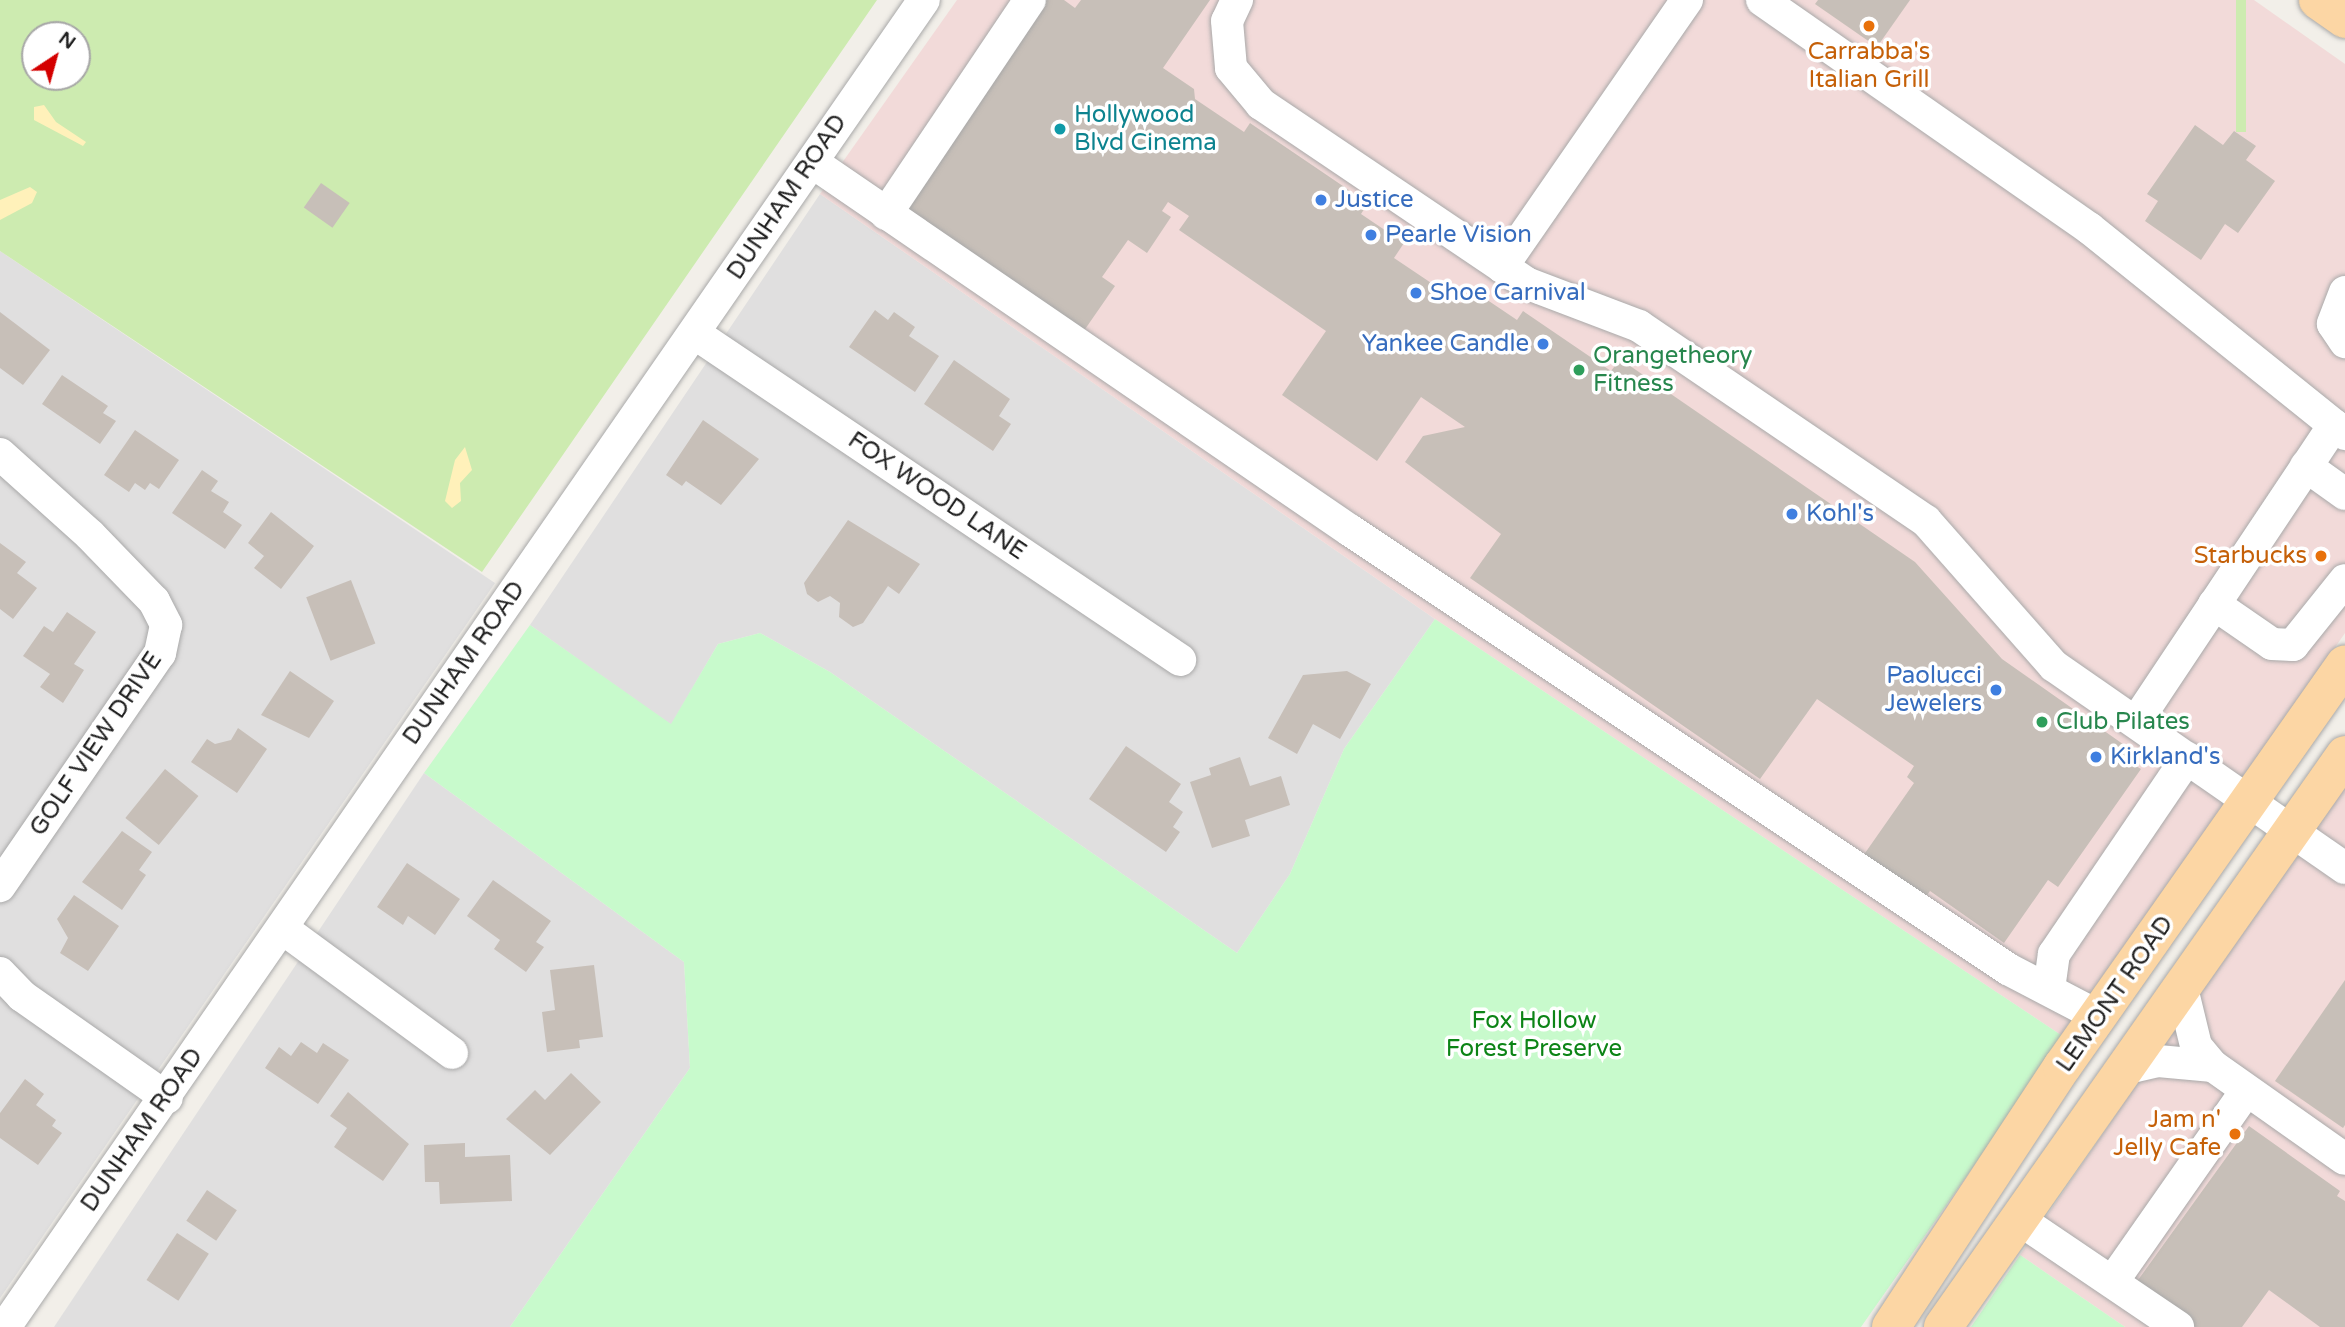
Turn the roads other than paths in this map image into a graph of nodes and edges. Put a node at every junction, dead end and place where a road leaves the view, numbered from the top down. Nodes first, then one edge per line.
1 (924, 0) edge
2 (1030, 0) edge
3 (1237, 0) edge
4 (1687, 0) edge
5 (1762, 0) edge
6 (2318, 0) edge
7 (2345, 19) edge
8 (812, 162) junction
9 (886, 214) junction
10 (1502, 267) junction
11 (2345, 292) edge
12 (694, 333) junction
13 (2342, 333) edge
14 (2339, 429) edge
15 (0, 454) edge
16 (2306, 466) junction
17 (2345, 494) edge
18 (2345, 580) edge
19 (2214, 604) junction
20 (1180, 660) dead end
21 (2345, 664) edge
22 (2136, 722) junction
23 (2345, 755) edge
24 (2187, 758) junction
25 (2250, 803) junction
26 (2292, 832) junction
27 (2345, 869) edge
28 (0, 886) edge
29 (282, 928) junction
30 (0, 973) edge
31 (2182, 988) junction
32 (2049, 989) junction
33 (2098, 1016) junction
34 (452, 1053) dead end
35 (2213, 1066) junction
36 (2128, 1068) junction
37 (2246, 1091) junction
38 (167, 1098) junction
39 (2345, 1159) edge
40 (2020, 1220) junction
41 (2113, 1281) junction
42 (5, 1327) edge
43 (1891, 1327) edge
44 (1943, 1327) edge
45 (2178, 1327) edge

1 - 8 street, DUNHAM ROAD
2 - 9 street
3 - 10 street
4 - 10 street
5 - 14 street
6 - 7 main road
8 - 9 street
8 - 12 street, DUNHAM ROAD
9 - 32 street
10 - 22 street
11 - 13 street
12 - 20 street, FOX WOOD LANE
12 - 29 street, DUNHAM ROAD
14 - 16 street
15 - 28 street, GOLF VIEW DRIVE
16 - 17 street
16 - 19 street
18 - 19 street
19 - 22 street
21 - 25 main road, LEMONT ROAD
22 - 24 street
23 - 26 main road, LEMONT ROAD
24 - 25 street
24 - 32 street
25 - 26 street
25 - 33 main road, LEMONT ROAD
26 - 27 street
26 - 31 main road, LEMONT ROAD
29 - 34 street
29 - 38 street, DUNHAM ROAD
30 - 38 street
31 - 35 street
31 - 36 main road, LEMONT ROAD
32 - 33 street
33 - 43 main road, LEMONT ROAD
35 - 36 street
35 - 37 street
36 - 40 main road, LEMONT ROAD
37 - 39 street
37 - 41 street
38 - 42 street, DUNHAM ROAD
40 - 41 street
40 - 44 main road, LEMONT ROAD
41 - 45 street

